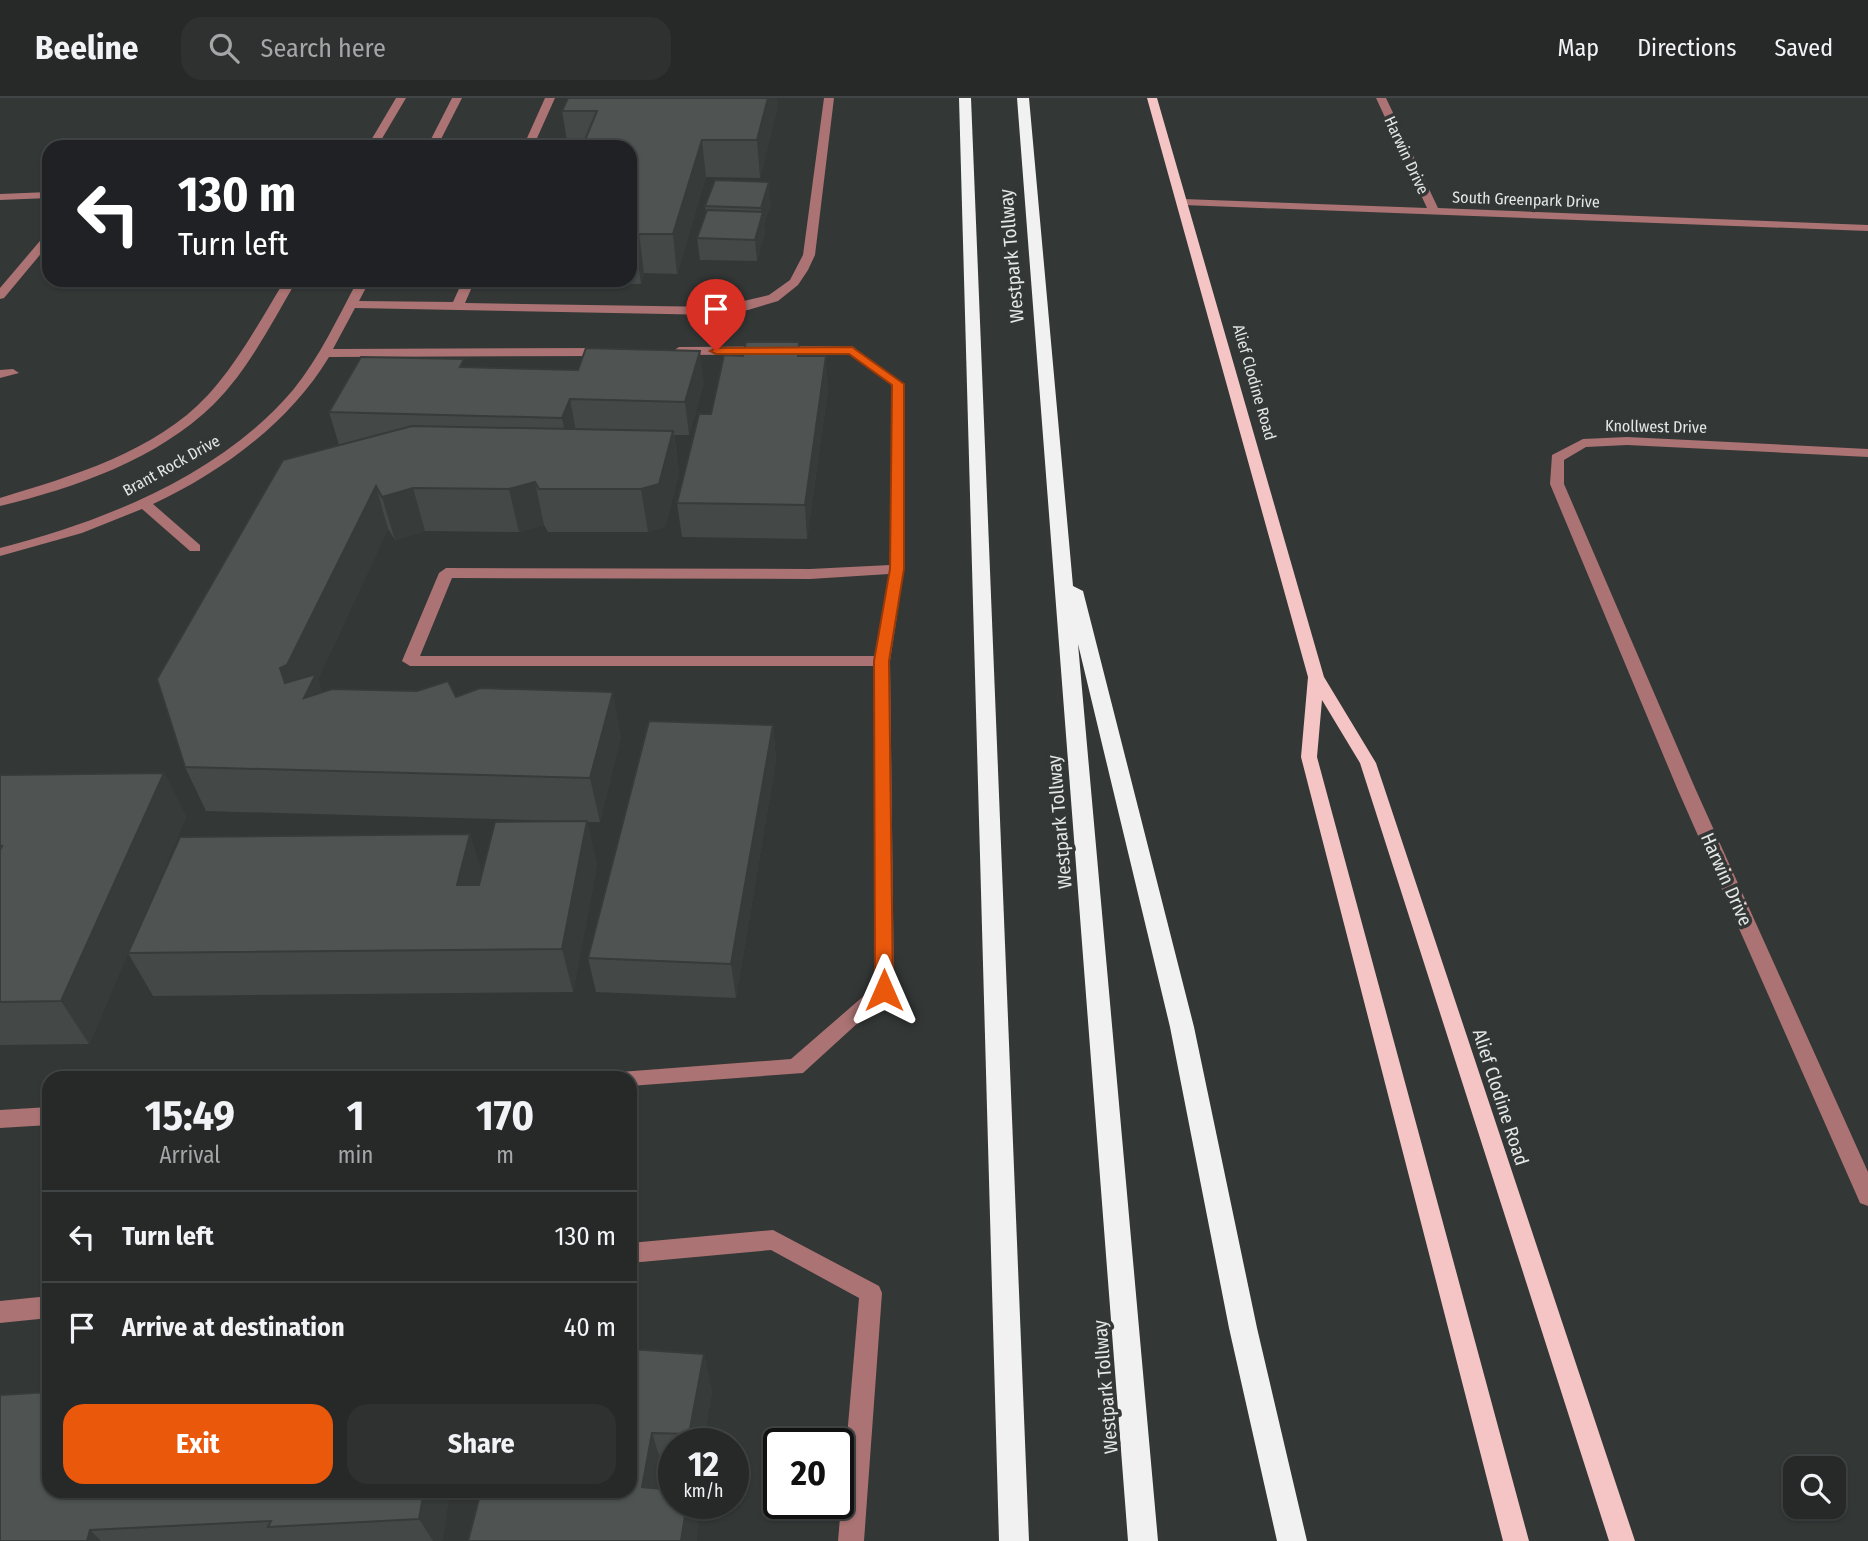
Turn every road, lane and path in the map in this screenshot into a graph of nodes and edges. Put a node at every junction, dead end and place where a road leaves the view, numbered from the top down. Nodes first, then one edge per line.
1 (401, 98) edge
2 (457, 98) edge
3 (550, 98) edge
4 (829, 98) edge
5 (965, 98) edge
6 (1023, 98) edge
7 (1152, 98) edge
8 (1381, 98) edge
9 (376, 140) edge
10 (436, 140) edge
11 (531, 140) edge
12 (42, 195) edge
13 (0, 197) edge
14 (1183, 202) junction
15 (1434, 212) junction
16 (1868, 228) edge
17 (42, 245) edge
18 (287, 287) edge
19 (360, 287) edge
20 (466, 287) edge
21 (0, 295) edge
22 (351, 304) junction
23 (457, 306) junction
24 (661, 351) edge
25 (620, 352) edge
26 (324, 353) junction
27 (1868, 453) edge
28 (0, 502) edge
29 (144, 503) junction
30 (1059, 531) junction
31 (195, 548) dead end
32 (0, 552) edge
33 (1589, 561) joint
34 (897, 569) junction
35 (882, 661) junction
36 (1316, 677) junction
37 (637, 1077) edge
38 (42, 1116) edge
39 (0, 1119) edge
40 (1868, 1196) edge
41 (637, 1252) edge
42 (42, 1308) edge
43 (0, 1312) edge
44 (851, 1541) edge
45 (1014, 1541) edge
46 (1143, 1541) edge
47 (1292, 1541) edge
48 (1516, 1541) edge
49 (1622, 1541) edge

1 - 9 street
2 - 10 street
3 - 11 street
4 - 23 street
5 - 45 highway, Westpark Tollway
6 - 30 highway, Westpark Tollway
7 - 14 main road, Alief Clodine Road
8 - 15 street, Harwin Drive
12 - 13 street
14 - 15 street, South Greenpark Drive
14 - 36 main road, Alief Clodine Road
15 - 16 street, South Greenpark Drive
17 - 21 street
18 - 28 street, Brant Rock Drive
19 - 22 street, Brant Rock Drive
20 - 23 street
22 - 23 street
22 - 26 street, Brant Rock Drive
24 - 34 street
25 - 26 street
26 - 29 street, Brant Rock Drive
27 - 33 street, Knollwest Drive
29 - 31 street
29 - 32 street, Brant Rock Drive
30 - 46 highway, Westpark Tollway
30 - 47 highway
33 - 40 street, Harwin Drive
34 - 35 street
34 - 35 street
35 - 37 street
36 - 48 main road, Alief Clodine Road
36 - 49 main road, Alief Clodine Road
38 - 39 street
41 - 44 street
42 - 43 street

